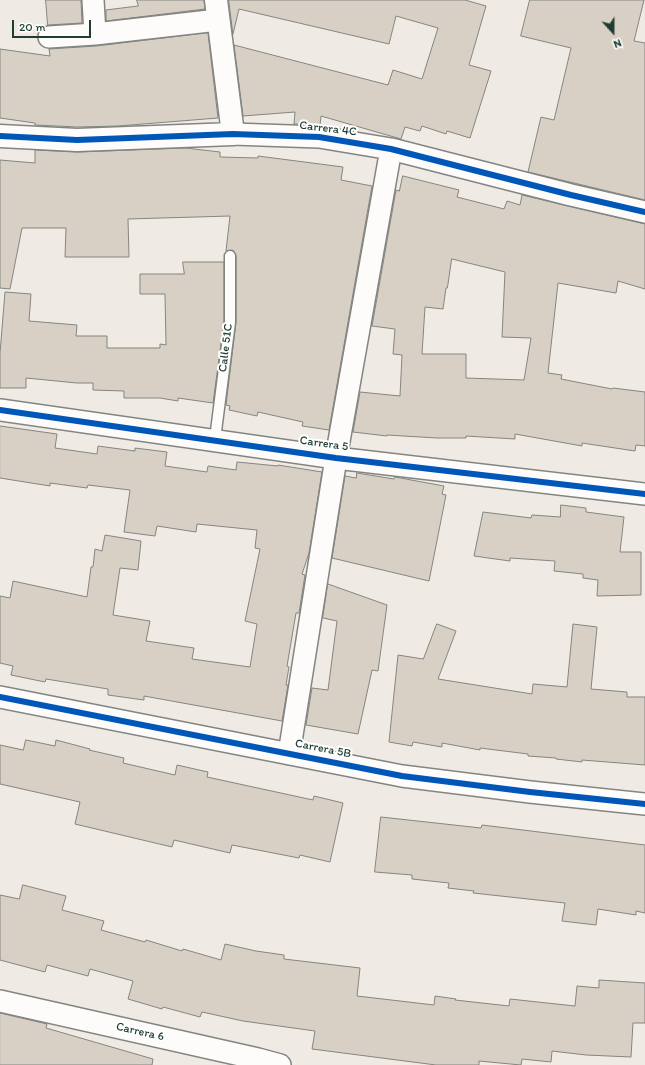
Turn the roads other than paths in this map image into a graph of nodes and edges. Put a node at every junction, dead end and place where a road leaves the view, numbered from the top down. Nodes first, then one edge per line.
1 (93, 0) edge
2 (217, 10) edge
3 (96, 34) junction
4 (49, 37) dead end
5 (233, 134) junction
6 (0, 136) edge
7 (391, 149) junction
8 (645, 212) edge
9 (230, 256) dead end
10 (0, 410) edge
11 (215, 439) junction
12 (336, 458) junction
13 (645, 494) edge
14 (0, 697) edge
15 (289, 754) junction
16 (645, 804) edge
17 (0, 1001) edge
18 (280, 1065) edge

1 - 3 street
2 - 3 street
2 - 5 street
3 - 4 street
5 - 6 street, Carrera 4C
5 - 7 street, Carrera 4C
7 - 8 street, Carrera 4C
7 - 12 street
9 - 11 lane, Calle 51C
10 - 11 street, Carrera 5
11 - 12 street, Carrera 5
12 - 13 street, Carrera 5
12 - 15 street
14 - 15 street, Carrera 5B
15 - 16 street, Carrera 5B
17 - 18 street, Carrera 6

